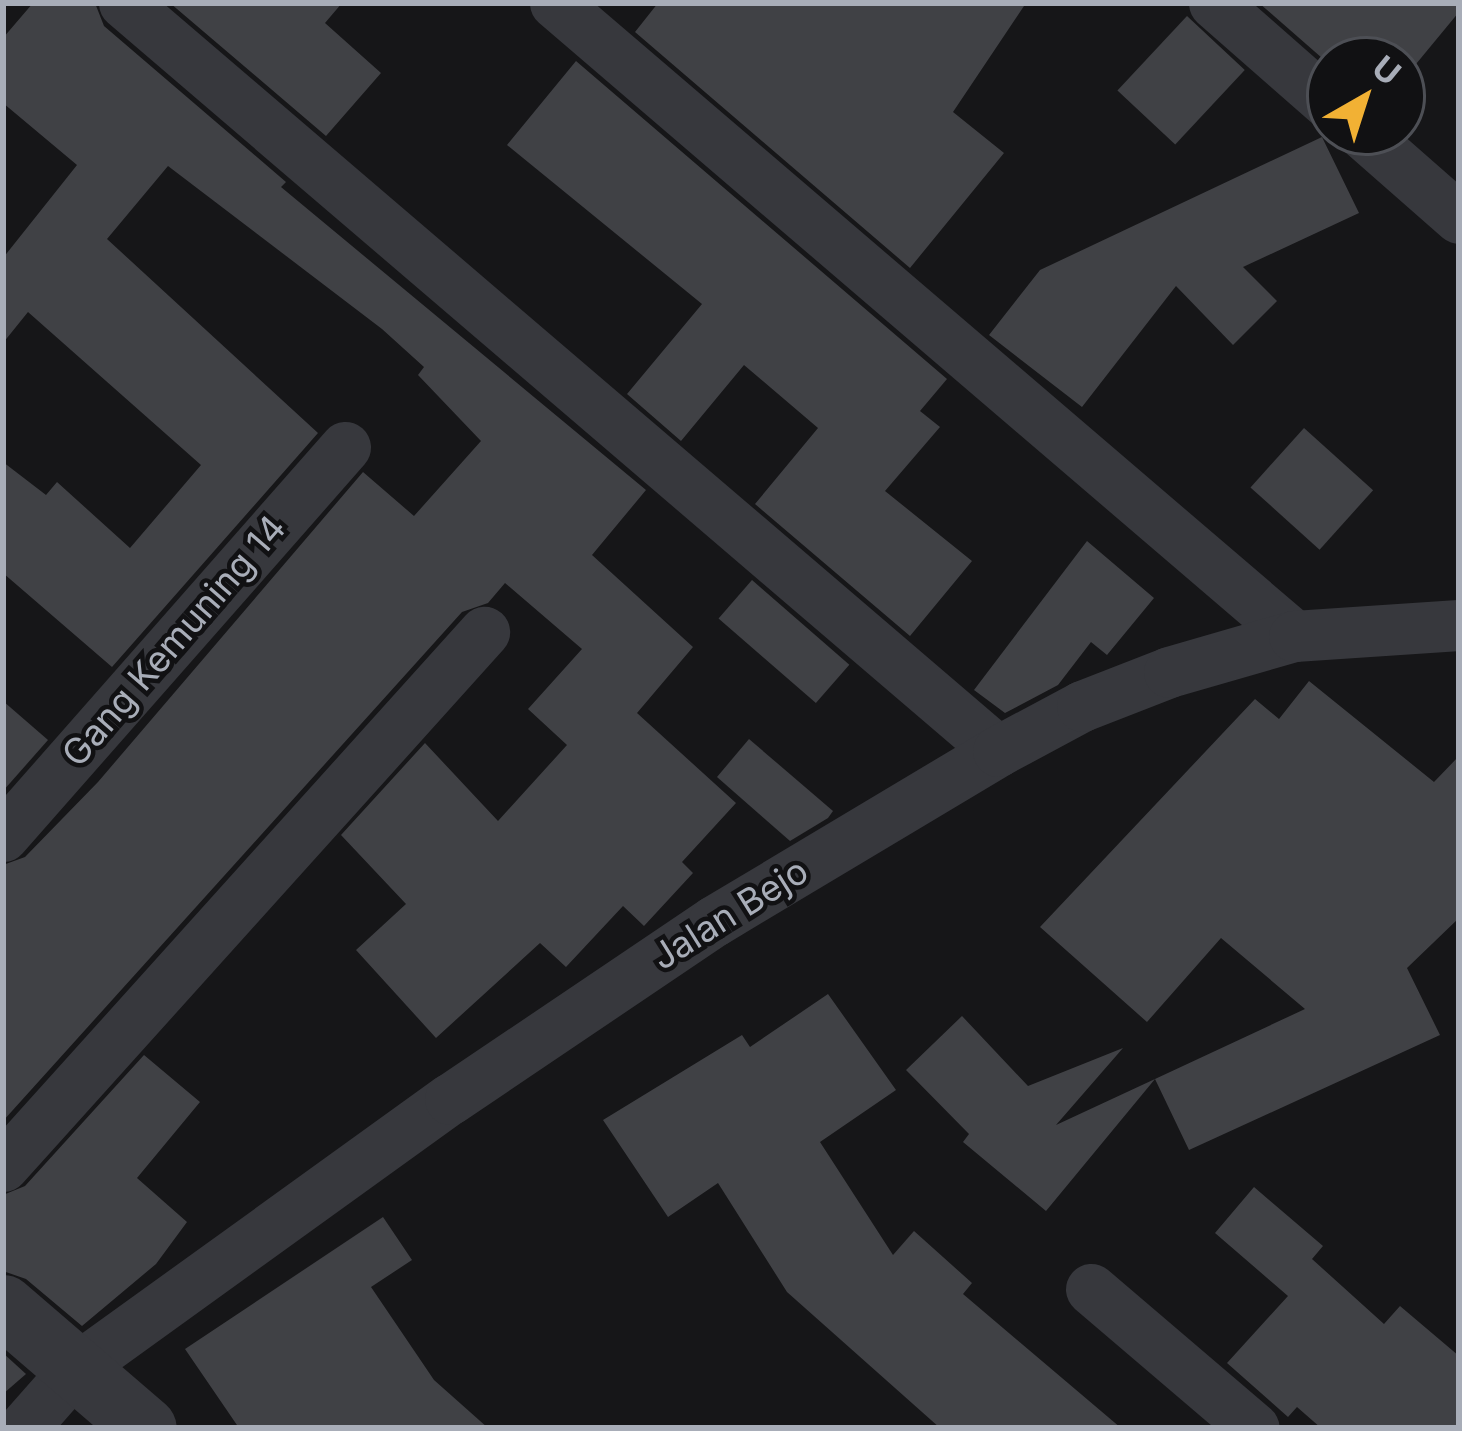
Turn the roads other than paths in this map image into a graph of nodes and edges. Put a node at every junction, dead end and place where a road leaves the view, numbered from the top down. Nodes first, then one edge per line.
1 (124, 3) edge
2 (555, 3) edge
3 (1214, 3) edge
4 (1306, 84) edge
5 (1388, 156) edge
6 (1459, 218) edge
7 (345, 447) dead end
8 (1459, 625) edge
9 (484, 632) dead end
10 (1294, 637) junction
11 (998, 751) junction
12 (3, 836) edge
13 (3, 1166) edge
14 (1091, 1288) dead end
15 (3, 1306) edge
16 (75, 1369) junction
17 (23, 1428) edge
18 (145, 1428) edge
19 (1254, 1428) edge

1 - 11 street
2 - 10 street
3 - 4 street
5 - 6 street
7 - 12 street, Gang Kemuning 14
8 - 10 street, Jalan Bejo
9 - 13 street
10 - 11 street, Jalan Bejo
11 - 16 street, Jalan Bejo
14 - 19 street
15 - 16 street
16 - 17 street, Jalan Bejo
16 - 18 street

